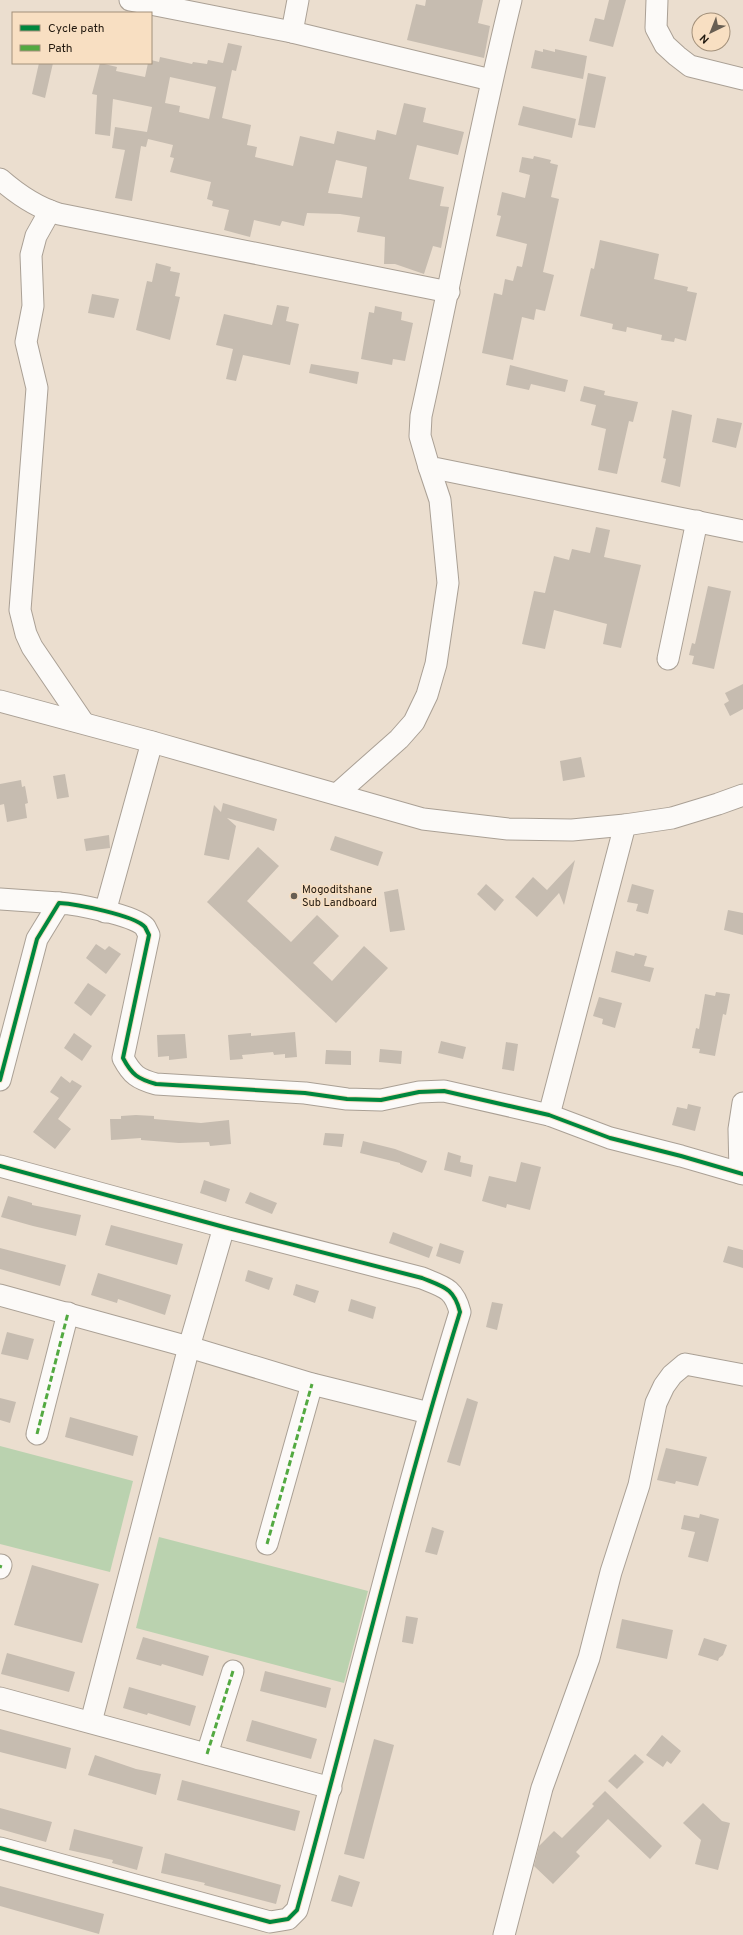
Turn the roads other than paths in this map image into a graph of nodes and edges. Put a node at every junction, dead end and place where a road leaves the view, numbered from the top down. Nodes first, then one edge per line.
1 (130, 0) edge
2 (298, 0) edge
3 (511, 0) edge
4 (657, 0) edge
5 (292, 32) junction
6 (743, 79) edge
7 (491, 80) junction
8 (0, 179) edge
9 (50, 211) junction
10 (449, 292) junction
11 (429, 467) junction
12 (697, 521) junction
13 (743, 531) edge
14 (668, 660) dead end
15 (0, 700) edge
16 (83, 722) junction
17 (152, 742) junction
18 (337, 794) junction
19 (743, 795) edge
20 (625, 825) junction
21 (0, 899) edge
22 (59, 903) junction
23 (104, 912) junction
24 (0, 1080) edge
25 (743, 1103) edge
26 (549, 1115) junction
27 (0, 1166) edge
28 (742, 1174) edge
29 (224, 1227) junction
30 (0, 1295) edge
31 (68, 1313) junction
32 (189, 1347) junction
33 (743, 1375) edge
34 (312, 1384) junction
35 (429, 1413) junction
36 (37, 1434) dead end
37 (267, 1544) dead end
38 (233, 1671) dead end
39 (0, 1698) edge
40 (91, 1722) junction
41 (207, 1754) junction
42 (331, 1788) junction
43 (0, 1848) edge
44 (504, 1935) edge

1 - 5 street
2 - 5 street
3 - 7 street
4 - 6 street
5 - 7 street
7 - 10 street
8 - 9 street
9 - 10 street
9 - 16 street
10 - 11 street
11 - 12 street
11 - 18 street
12 - 13 street
12 - 14 street
15 - 16 street
16 - 17 street
17 - 18 street
17 - 23 street
18 - 20 street
19 - 20 street
20 - 26 street
21 - 22 street
22 - 23 street
22 - 24 street
23 - 26 street
25 - 28 street
26 - 28 street
27 - 29 street
29 - 32 street
29 - 35 street
30 - 31 street
31 - 32 street
31 - 36 street
32 - 34 street
32 - 40 street
33 - 44 street
34 - 35 street
34 - 37 street
35 - 42 street
38 - 41 street
39 - 40 street
40 - 41 street
41 - 42 street
42 - 43 street

